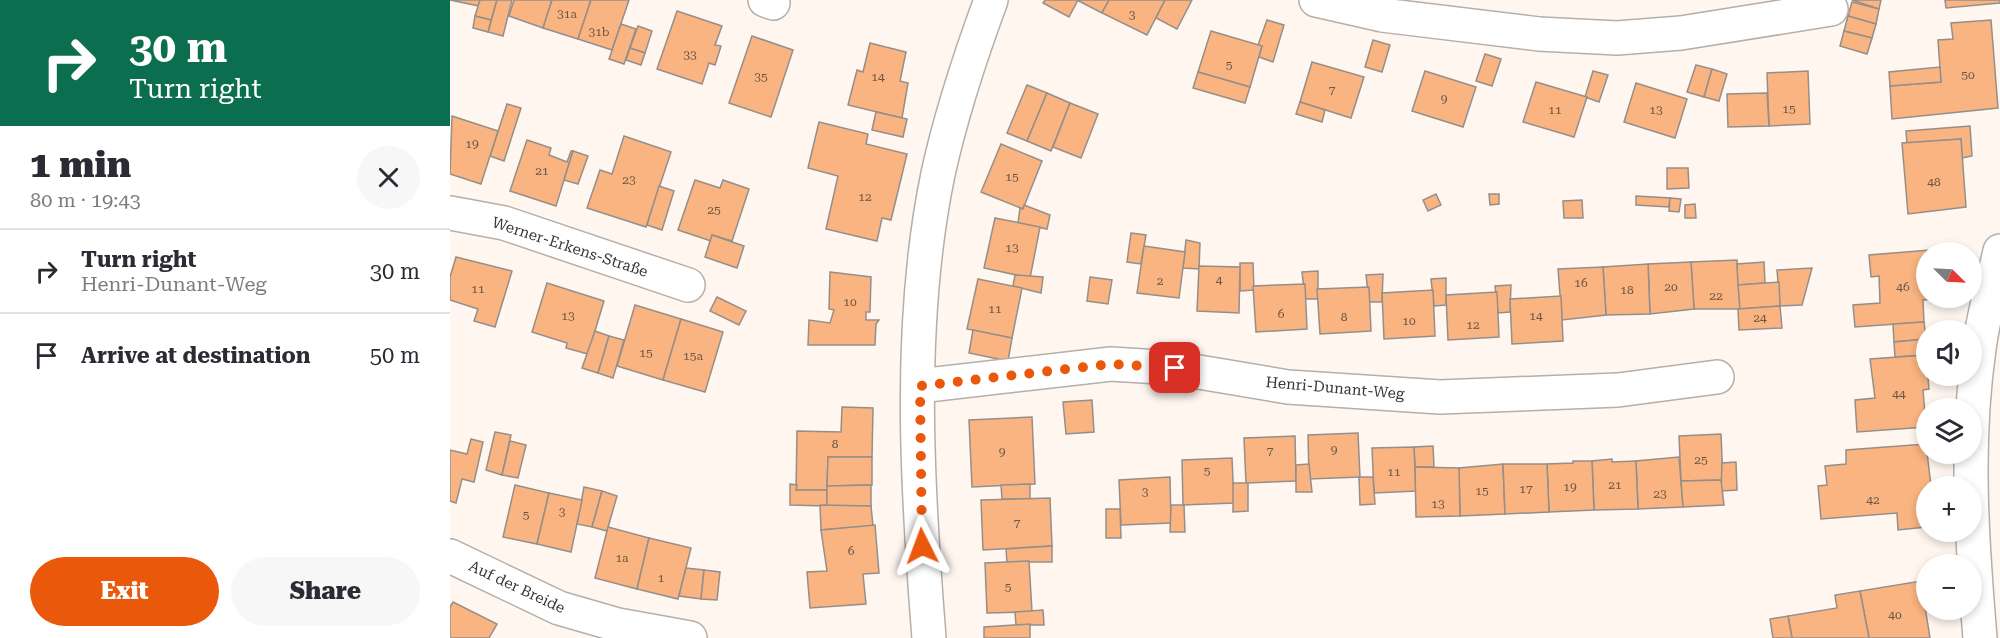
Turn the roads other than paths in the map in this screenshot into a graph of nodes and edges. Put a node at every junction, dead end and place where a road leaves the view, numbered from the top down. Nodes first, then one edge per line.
1 (991, 0) edge
2 (1316, 0) edge
3 (1831, 9) dead end
4 (450, 213) edge
5 (2000, 251) edge
6 (688, 285) dead end
7 (1717, 377) dead end
8 (920, 386) junction
9 (450, 556) edge
10 (690, 638) edge
11 (929, 638) edge
12 (1980, 638) edge

1 - 8 street
2 - 3 street
4 - 6 street, Werner-Erkens-Straße
5 - 12 street
7 - 8 street, Henri-Dunant-Weg
8 - 11 street
9 - 10 street, Auf der Breide

